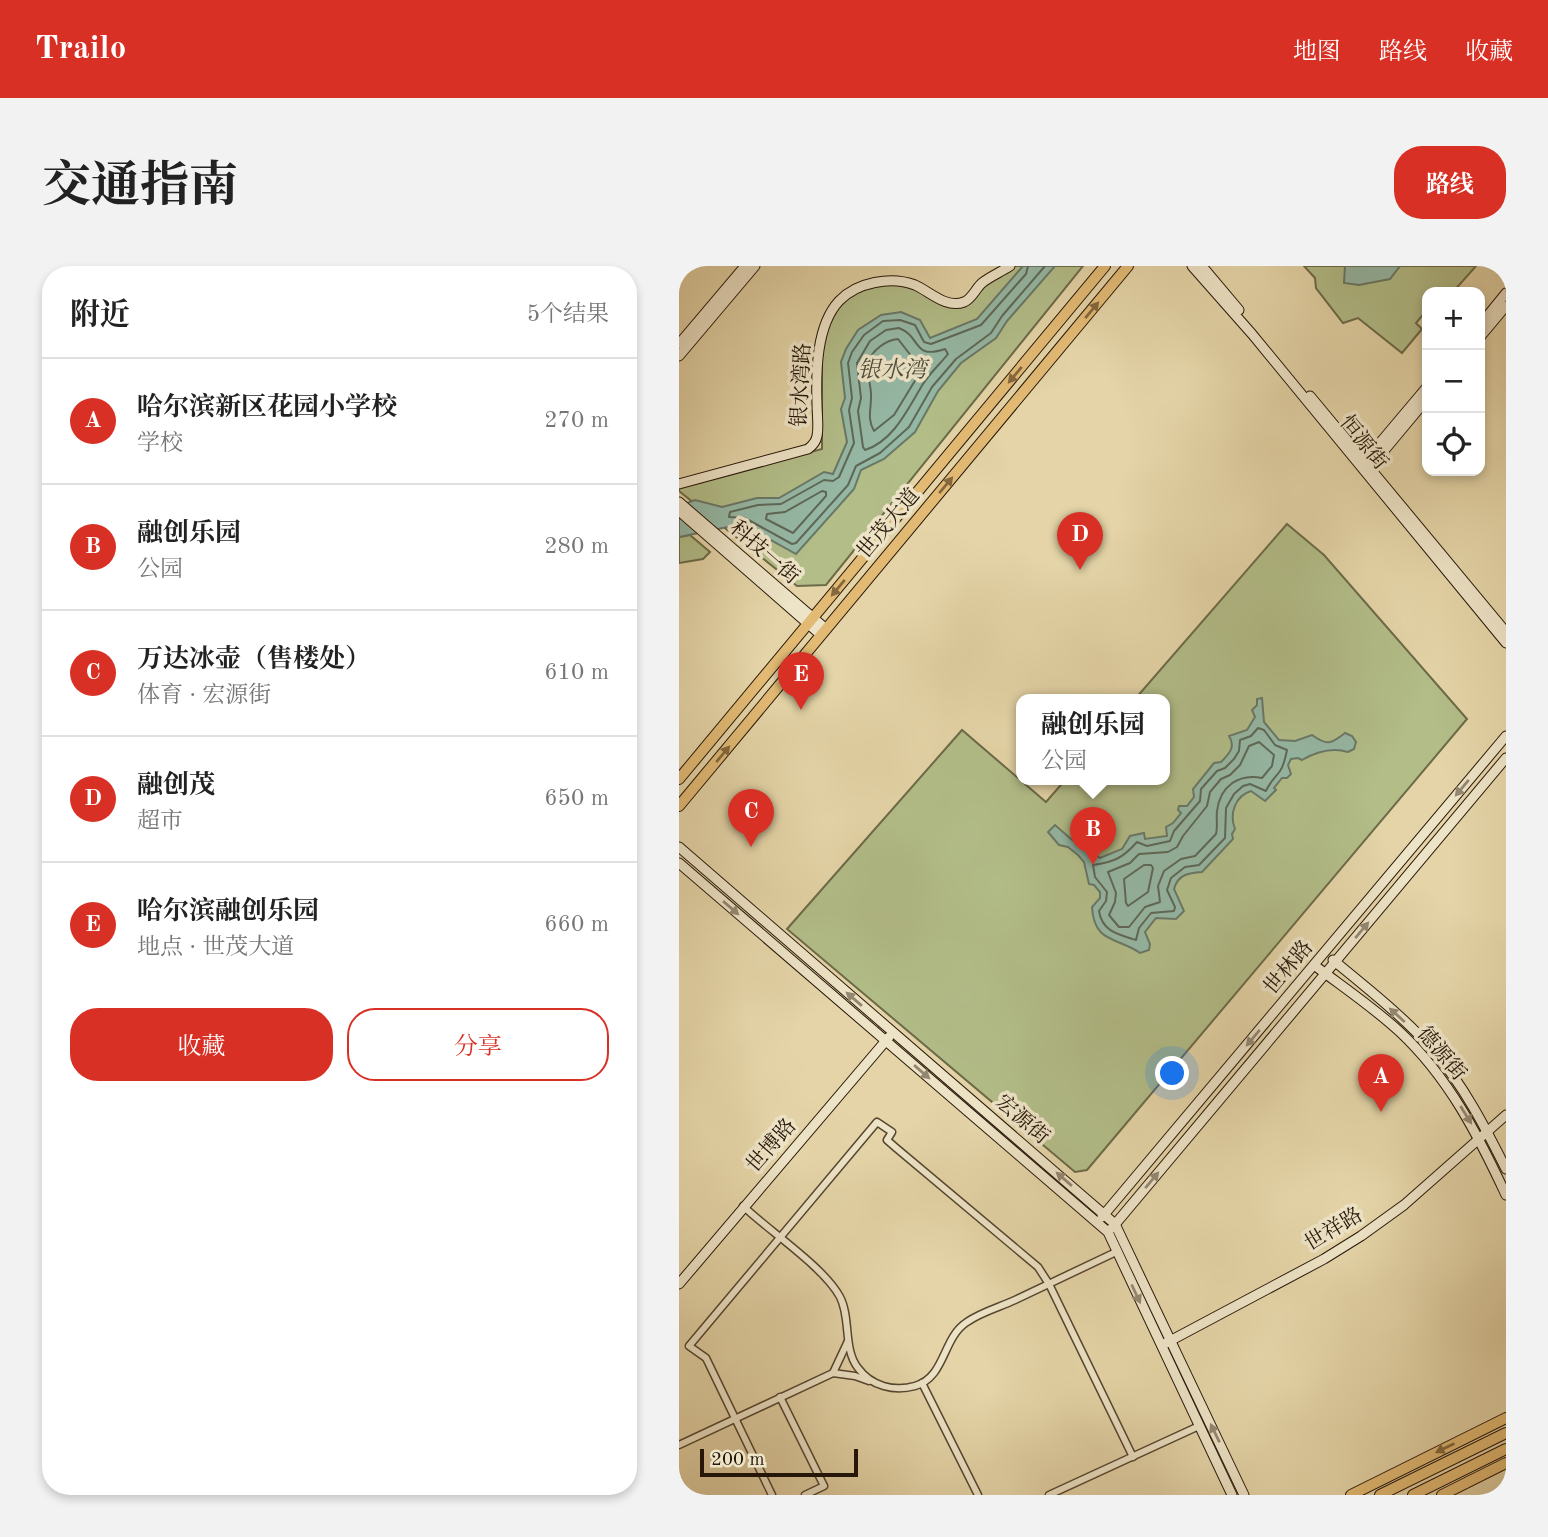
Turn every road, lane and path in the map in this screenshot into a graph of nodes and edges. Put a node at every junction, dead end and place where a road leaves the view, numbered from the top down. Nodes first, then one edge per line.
1 (745, 266) edge
2 (755, 266) edge
3 (1010, 266) edge
4 (1105, 266) edge
5 (1128, 266) edge
6 (1192, 266) edge
7 (1202, 266) edge
8 (1506, 293) edge
9 (1506, 306) edge
10 (1485, 319) edge
11 (1485, 331) edge
12 (679, 344) edge
13 (679, 356) edge
14 (1422, 393) edge
15 (1422, 405) edge
16 (1365, 467) junction
17 (679, 484) edge
18 (679, 502) edge
19 (679, 511) edge
20 (723, 545) junction
21 (810, 621) junction
22 (824, 632) junction
23 (1506, 632) edge
24 (1506, 643) edge
25 (1506, 736) edge
26 (1506, 758) edge
27 (679, 779) edge
28 (679, 806) edge
29 (679, 847) edge
30 (679, 863) edge
31 (1324, 953) junction
32 (1335, 962) junction
33 (1314, 965) junction
34 (1325, 973) junction
35 (891, 1030) junction
36 (884, 1039) junction
37 (1506, 1109) edge
38 (1506, 1115) edge
39 (1487, 1129) junction
40 (1478, 1137) junction
41 (1506, 1169) edge
42 (1506, 1195) edge
43 (743, 1206) junction
44 (1104, 1214) junction
45 (1098, 1223) junction
46 (1115, 1224) junction
47 (1108, 1232) junction
48 (779, 1238) junction
49 (1117, 1251) junction
50 (679, 1275) edge
51 (679, 1283) edge
52 (1049, 1284) junction
53 (848, 1341) junction
54 (1171, 1341) junction
55 (1161, 1346) junction
56 (833, 1373) junction
57 (871, 1382) junction
58 (922, 1383) junction
59 (779, 1397) junction
60 (735, 1418) junction
61 (1506, 1418) edge
62 (1199, 1426) junction
63 (1506, 1433) edge
64 (679, 1445) edge
65 (1506, 1449) edge
66 (1133, 1457) junction
67 (1506, 1463) edge
68 (772, 1495) edge
69 (805, 1495) edge
70 (978, 1495) edge
71 (1049, 1495) edge
72 (1232, 1495) edge
73 (1244, 1495) edge
74 (1351, 1495) edge
75 (1380, 1495) edge
76 (1413, 1495) edge
77 (1441, 1495) edge

1 - 12 main road
2 - 13 main road
3 - 17 main road, 银水湾路
4 -> 21 main road, 世茂大道
22 -> 5 main road, 世茂大道
6 - 16 main road, 恒源街
7 - 16 main road, 恒源街
8 - 10 main road
9 - 11 main road
14 - 16 main road
15 - 16 main road
16 - 23 main road, 恒源街
16 - 24 main road, 恒源街
18 - 20 main road, 科技一街
19 - 20 main road, 科技一街
20 - 21 main road, 科技一街
21 - 22 main road, 科技一街
21 - 27 main road, 世茂大道
28 -> 22 main road, 世茂大道
25 -> 31 main road, 世林路
32 -> 26 main road, 世林路
35 -> 29 main road, 宏源街
30 -> 36 main road, 宏源街
31 - 32 main road, 德源街
31 - 33 main road, 世林路
32 - 34 main road, 世林路
39 -> 32 main road, 德源街
33 - 34 main road, 德源街
33 -> 44 main road, 世林路
34 -> 40 main road, 德源街
46 -> 34 main road, 世林路
35 - 36 main road, 世博路
44 -> 35 main road, 宏源街
36 - 43 main road, 世博路
36 -> 45 main road, 宏源街
36 - 50 main road, 世博路
37 - 39 main road, 世祥路
38 - 39 main road, 世祥路
39 - 40 main road, 世祥路
39 - 41 main road, 德源街
40 - 42 main road, 德源街
40 - 54 main road, 世祥路
43 - 48 street
43 - 51 main road, 世博路
44 - 45 main road, 世林路
44 - 46 main road, 宏源街
45 - 47 main road, 宏源街
46 - 47 main road, 世林路
46 - 54 main road, 宏源街
47 - 49 main road, 宏源街
48 - 52 street
48 - 53 street
48 - 60 street
49 - 52 street
49 -> 55 main road, 宏源街
52 - 58 street
52 - 66 street
53 - 56 street
53 - 57 street
54 - 55 main road, 世祥路
73 -> 54 main road, 宏源街
55 - 62 main road, 宏源街
56 - 57 street
56 - 59 street
57 - 58 street
58 - 70 street
59 - 60 street
59 - 69 street
60 - 64 street
60 - 68 street
61 -> 74 main road
62 - 66 street
62 - 72 main road, 宏源街
63 - 75 main road
65 - 76 main road
66 - 71 street
67 - 77 main road

